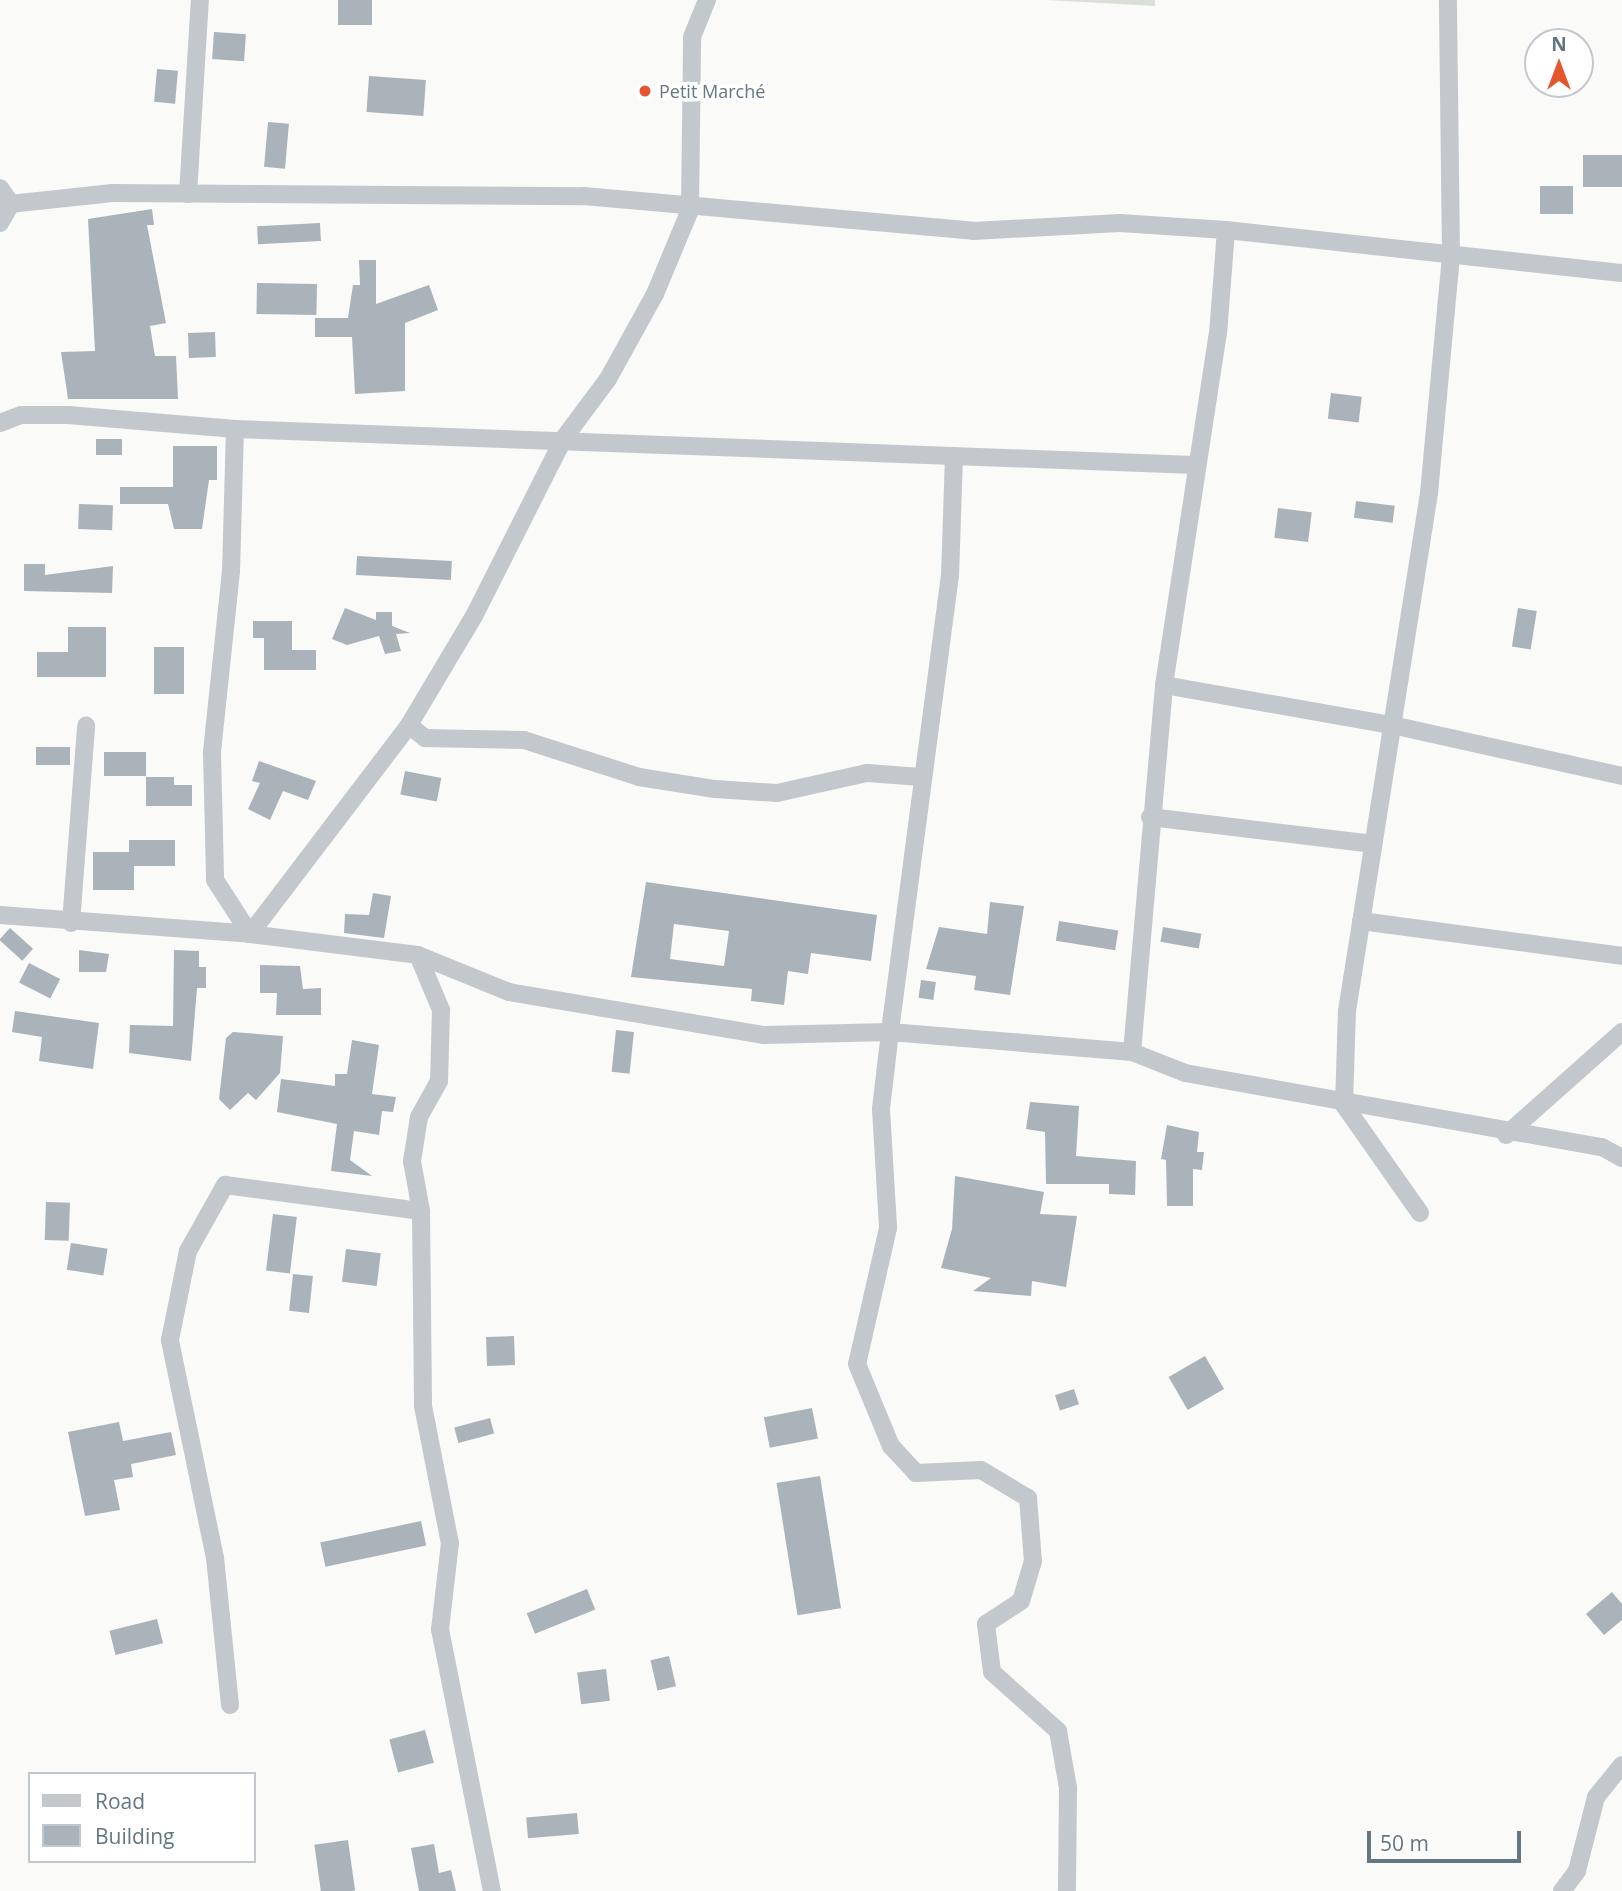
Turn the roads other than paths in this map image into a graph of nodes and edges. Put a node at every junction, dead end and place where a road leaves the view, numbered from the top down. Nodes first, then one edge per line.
1 (200, 0) edge
2 (707, 0) edge
3 (1448, 0) edge
4 (0, 188) edge
5 (188, 194) junction
6 (6, 204) edge
7 (690, 205) junction
8 (0, 223) edge
9 (1226, 230) junction
10 (1451, 254) junction
11 (1622, 273) edge
12 (0, 423) edge
13 (235, 429) junction
14 (564, 438) junction
15 (954, 456) junction
16 (1194, 465) junction
17 (1164, 685) junction
18 (409, 725) junction
19 (1392, 725) junction
20 (86, 726) dead end
21 (1622, 776) edge
22 (921, 777) junction
23 (1150, 817) junction
24 (1373, 844) junction
25 (0, 915) edge
26 (1361, 920) junction
27 (71, 923) junction
28 (250, 933) junction
29 (418, 955) junction
30 (1622, 956) edge
31 (890, 1032) junction
32 (1622, 1032) edge
33 (1132, 1052) junction
34 (1344, 1105) junction
35 (1506, 1135) junction
36 (1622, 1158) edge
37 (421, 1212) junction
38 (1420, 1213) dead end
39 (230, 1705) dead end
40 (1622, 1765) edge
41 (492, 1891) edge
42 (1067, 1891) edge
43 (1562, 1891) edge

1 - 5 street
2 - 7 street
3 - 10 street
4 - 6 street
5 - 6 street
5 - 7 street
6 - 8 street
7 - 9 street
7 - 14 street
9 - 10 street
9 - 16 street
10 - 11 street
10 - 19 street
12 - 13 street
13 - 14 street
13 - 28 street
14 - 15 street
14 - 18 street
15 - 16 street
15 - 22 street
16 - 17 street
17 - 19 street
17 - 23 street
18 - 22 street
18 - 28 street
19 - 21 street
19 - 24 street
20 - 27 street
22 - 31 street
23 - 24 street
23 - 33 street
24 - 26 street
25 - 27 street
26 - 30 street
26 - 34 street
27 - 28 street
28 - 29 street
29 - 31 street
29 - 37 street
31 - 33 street
31 - 42 street
32 - 35 street
33 - 34 street
34 - 35 street
34 - 38 street
35 - 36 street
37 - 39 street
37 - 41 street
40 - 43 street

